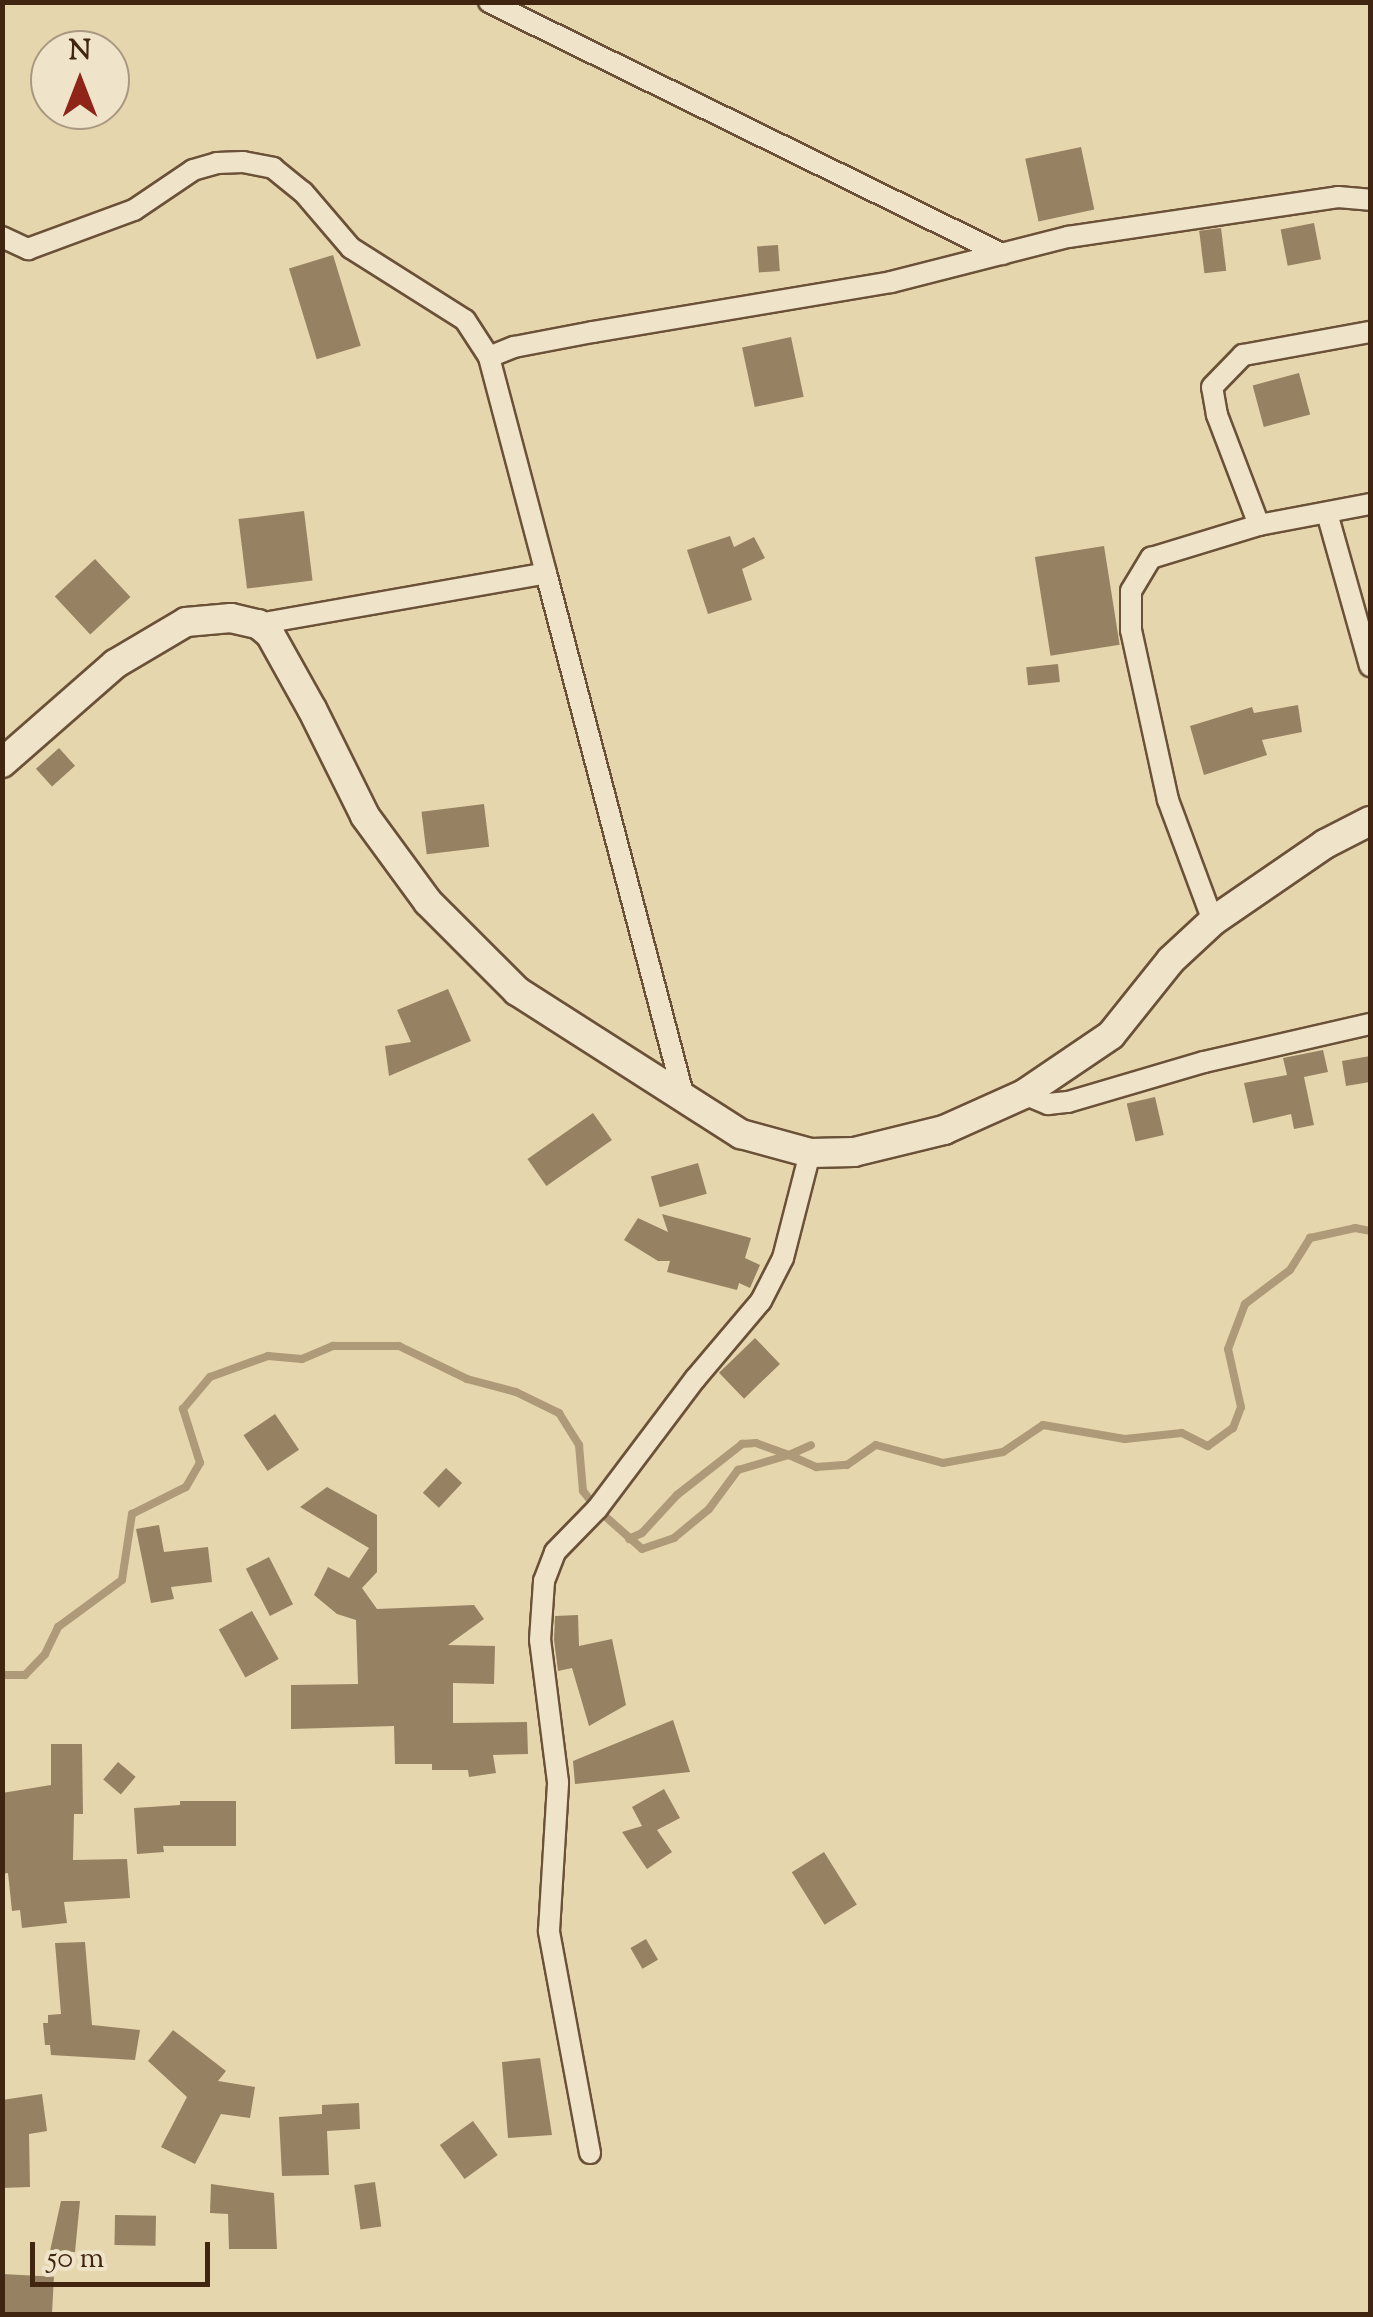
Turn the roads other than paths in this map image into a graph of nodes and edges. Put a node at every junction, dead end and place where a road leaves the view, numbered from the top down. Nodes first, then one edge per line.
1 (489, 2) edge
2 (1370, 200) edge
3 (2, 237) edge
4 (1002, 254) junction
5 (1370, 332) edge
6 (488, 357) junction
7 (1370, 504) edge
8 (1326, 513) junction
9 (1260, 525) junction
10 (546, 573) junction
11 (258, 624) junction
12 (1370, 666) edge
13 (2, 763) edge
14 (1370, 821) edge
15 (1213, 920) junction
16 (1370, 1024) edge
17 (1024, 1094) junction
18 (684, 1098) junction
19 (810, 1153) junction
20 (590, 2153) dead end

1 - 4 street
2 - 4 street
3 - 6 street
4 - 6 street
5 - 9 street
6 - 10 street
7 - 8 street
8 - 9 street
8 - 12 street
9 - 15 street
10 - 11 street
10 - 18 street
11 - 13 street
11 - 18 street
14 - 15 street
15 - 17 street
16 - 17 street
17 - 19 street
18 - 19 street
19 - 20 street

